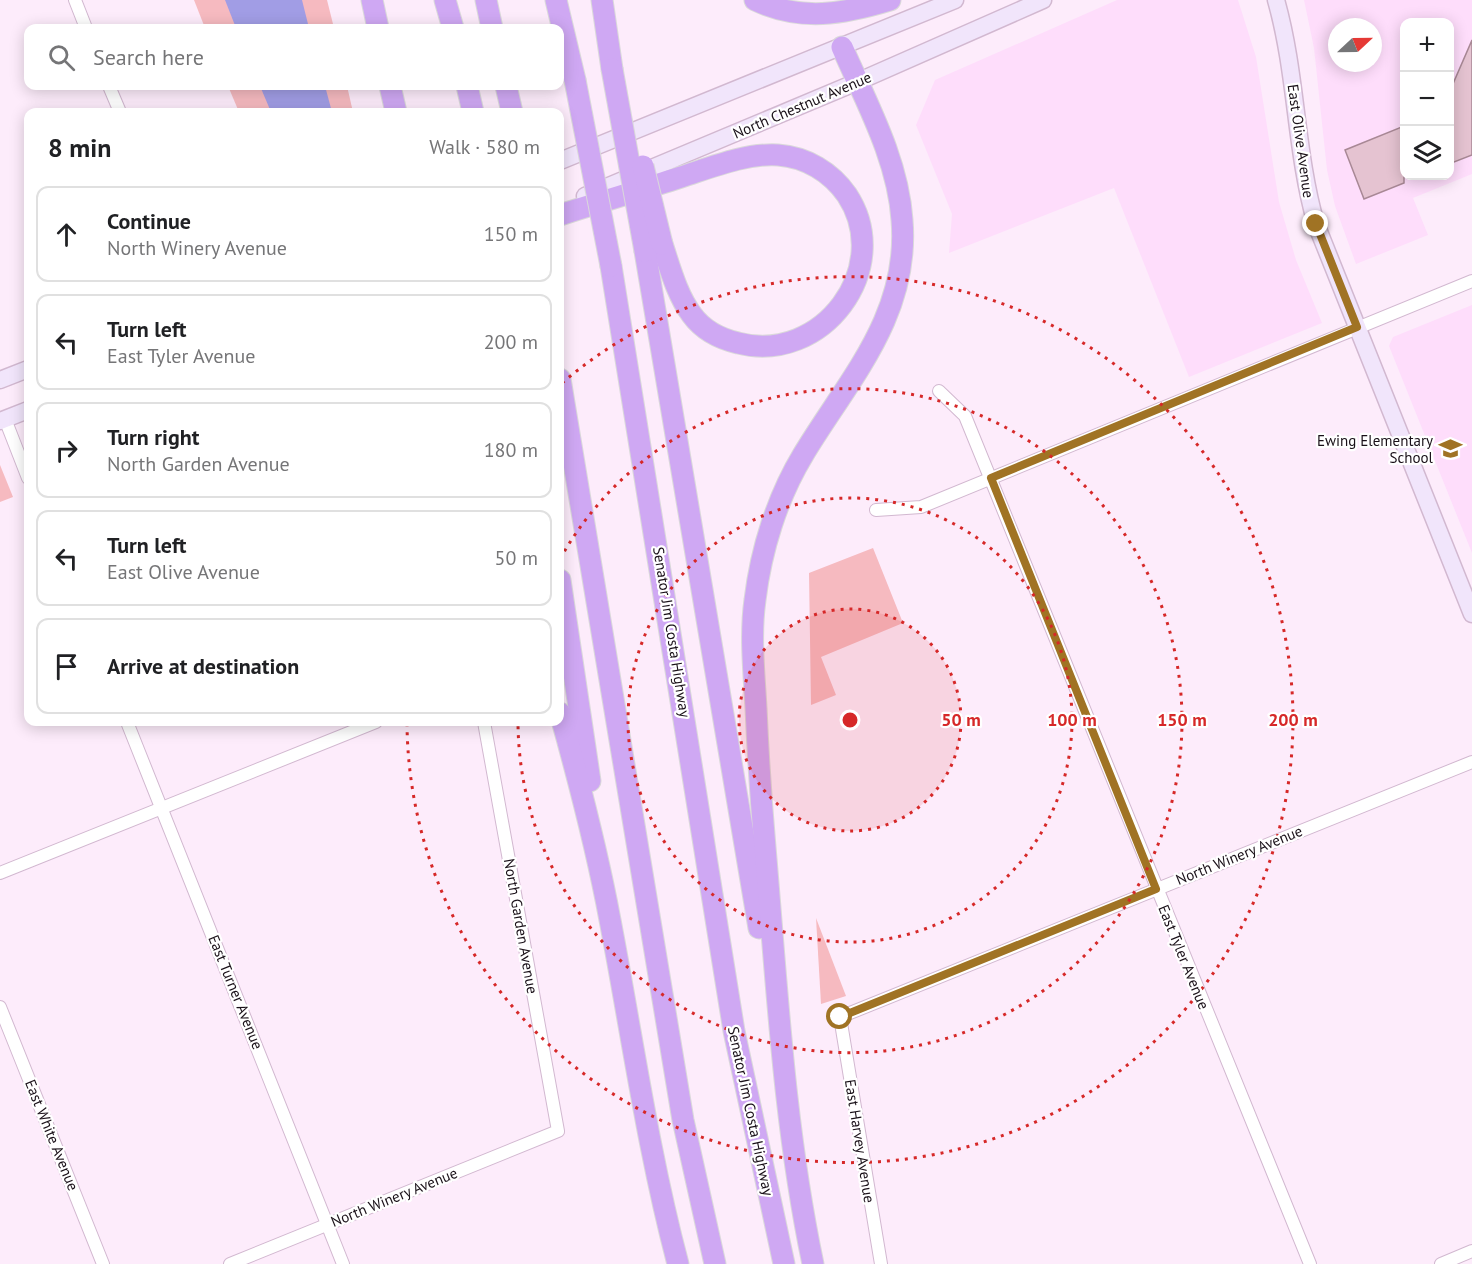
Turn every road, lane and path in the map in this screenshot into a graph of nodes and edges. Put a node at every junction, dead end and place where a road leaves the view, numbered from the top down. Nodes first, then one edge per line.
1 (75, 0) edge
2 (372, 0) edge
3 (445, 0) edge
4 (486, 0) edge
5 (556, 0) edge
6 (602, 0) edge
7 (607, 0) edge
8 (755, 0) edge
9 (890, 0) edge
10 (955, 0) edge
11 (1043, 0) edge
12 (1276, 0) edge
13 (84, 24) edge
14 (377, 24) edge
15 (452, 24) edge
16 (491, 24) edge
17 (562, 24) edge
18 (564, 34) edge
19 (842, 47) junction
20 (617, 68) junction
21 (858, 82) junction
22 (111, 90) edge
23 (391, 90) edge
24 (468, 90) edge
25 (507, 90) edge
26 (118, 108) edge
27 (395, 108) edge
28 (472, 108) edge
29 (510, 108) edge
30 (564, 159) edge
31 (564, 205) edge
32 (564, 214) edge
33 (654, 248) junction
34 (1472, 281) edge
35 (1357, 327) junction
36 (24, 371) edge
37 (0, 380) edge
38 (939, 392) dead end
39 (564, 404) edge
40 (24, 412) edge
41 (3, 420) edge
42 (24, 469) edge
43 (991, 478) junction
44 (876, 510) dead end
45 (564, 607) edge
46 (1472, 614) edge
47 (129, 726) edge
48 (366, 726) edge
49 (485, 726) edge
50 (563, 726) edge
51 (1472, 762) edge
52 (162, 808) junction
53 (0, 873) edge
54 (1156, 889) junction
55 (610, 918) junction
56 (0, 1007) edge
57 (840, 1017) joint
58 (785, 1091) junction
59 (558, 1131) joint
60 (327, 1224) junction
61 (1472, 1251) edge
62 (103, 1264) edge
63 (230, 1264) edge
64 (343, 1264) edge
65 (678, 1264) edge
66 (715, 1264) edge
67 (784, 1264) edge
68 (813, 1264) edge
69 (880, 1264) edge
70 (1310, 1264) edge
71 (1441, 1264) edge

1 - 13 street
2 - 14 highway
3 - 15 highway
4 - 16 highway
5 - 17 highway, Senator Jim Costa Highway, bridge
6 - 20 highway
7 - 20 highway
8 - 9 highway
10 - 19 main road
11 - 21 main road, North Chestnut Avenue
12 - 35 main road, East Olive Avenue
18 - 67 highway, Senator Jim Costa Highway, bridge
19 - 21 highway
19 - 30 main road
20 - 33 highway, bridge
21 - 31 main road, North Chestnut Avenue
21 - 58 highway
22 - 26 street
23 - 27 highway
24 - 28 highway
25 - 29 highway
32 - 33 highway
33 - 58 highway
34 - 35 street
35 - 43 street
35 - 46 main road, East Olive Avenue
36 - 37 main road
38 - 43 street, East Tyler Avenue
39 - 66 highway
40 - 41 main road
41 - 42 street
43 - 44 street
43 - 54 street, East Tyler Avenue
45 - 55 highway
47 - 52 street, East Turner Avenue
48 - 52 street
49 - 59 street, North Garden Avenue
50 - 55 highway
51 - 54 street, North Winery Avenue
52 - 53 street
52 - 60 street, East Turner Avenue
54 - 57 street, North Winery Avenue
54 - 70 street, East Tyler Avenue
55 - 65 highway
56 - 62 street, East White Avenue
57 - 69 street, East Harvey Avenue
58 - 68 highway
59 - 60 street, North Winery Avenue
60 - 63 street, North Winery Avenue
60 - 64 street, East Turner Avenue
61 - 71 street

